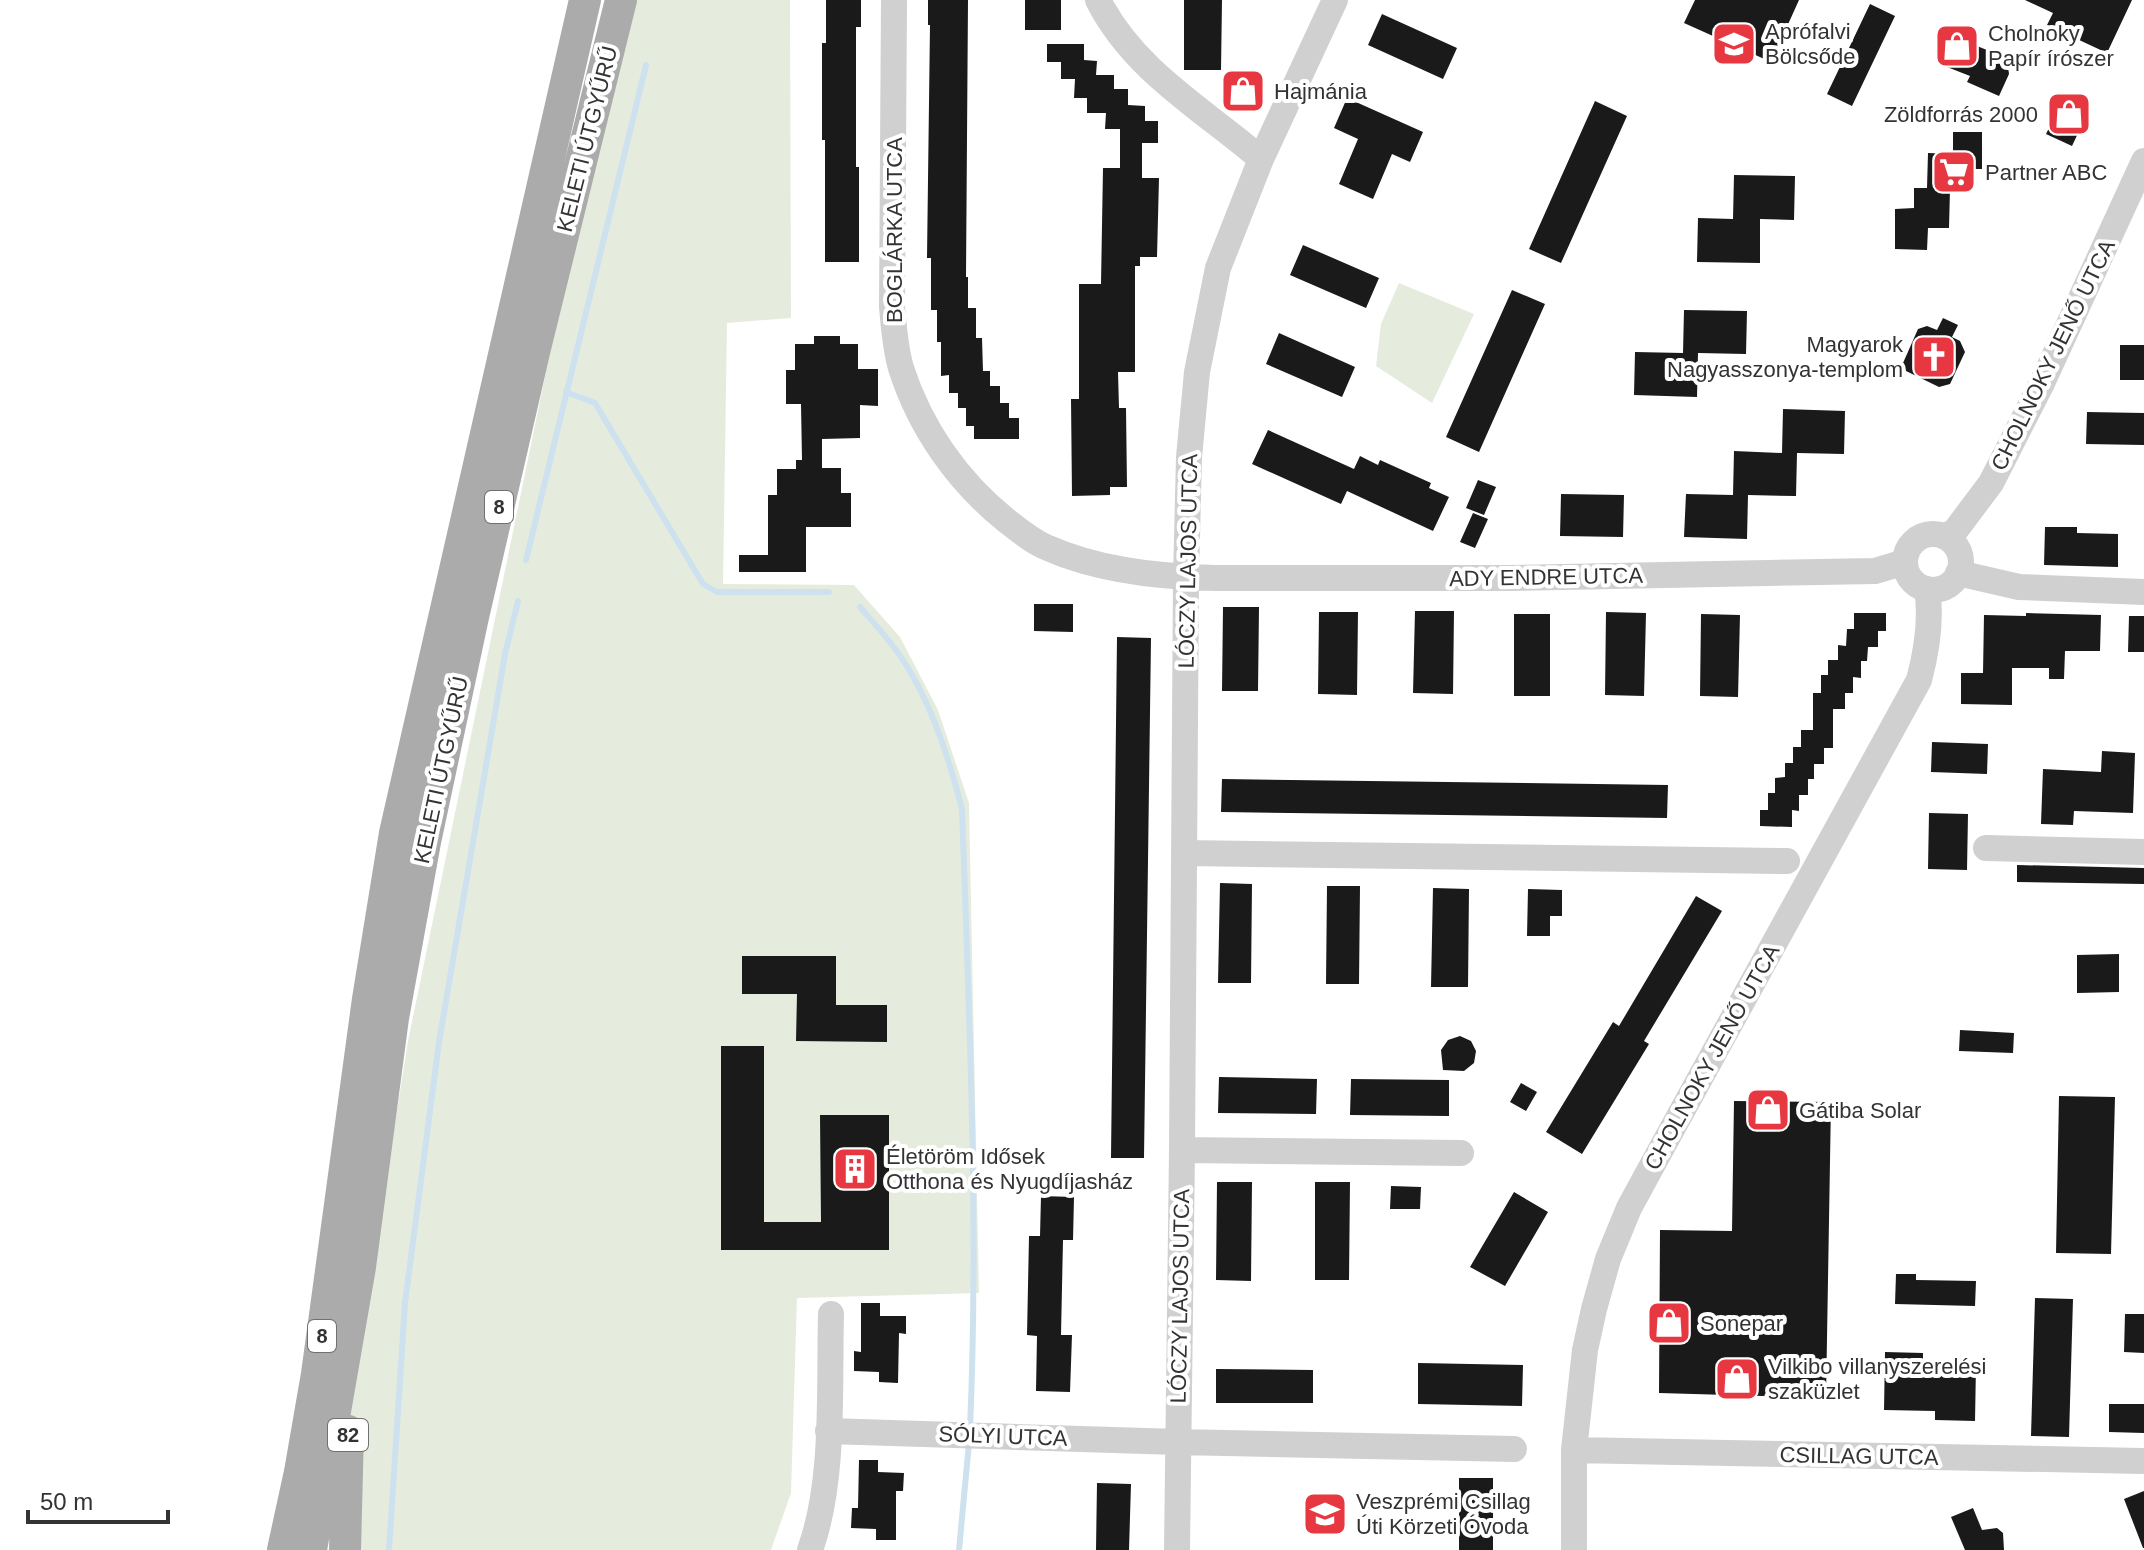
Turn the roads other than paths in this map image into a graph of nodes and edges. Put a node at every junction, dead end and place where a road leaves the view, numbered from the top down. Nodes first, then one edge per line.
1 (585, 0) edge
2 (621, 0) edge
3 (894, 0) edge
4 (1098, 0) edge
5 (1335, 0) edge
6 (1261, 159) junction
7 (2144, 161) edge
8 (1945, 537) junction
9 (1905, 562) junction
10 (1958, 573) junction
11 (1186, 578) junction
12 (1927, 589) junction
13 (2144, 592) edge
14 (1986, 848) dead end
15 (2144, 852) edge
16 (1184, 853) junction
17 (1787, 861) dead end
18 (1182, 1150) junction
19 (1461, 1153) dead end
20 (831, 1314) dead end
21 (351, 1320) junction
22 (828, 1431) junction
23 (1178, 1442) junction
24 (1514, 1449) dead end
25 (1574, 1450) junction
26 (2144, 1461) edge
27 (283, 1550) edge
28 (311, 1550) edge
29 (345, 1550) edge
30 (810, 1550) edge
31 (1177, 1550) edge
32 (1574, 1550) edge

1 - 27 main road, KELETI ÚTGYŰRŰ / 8
2 - 21 main road, KELETI ÚTGYŰRŰ / 8
3 - 11 street, BOGLÁRKA UTCA
4 - 6 street
5 - 6 street, LÓCZY LAJOS UTCA
6 - 11 street, LÓCZY LAJOS UTCA
7 - 8 street, CHOLNOKY JENŐ UTCA
8 - 9 street
8 - 10 street
9 - 11 street, ADY ENDRE UTCA
9 - 12 street
10 - 12 street
10 - 13 street
11 - 16 street, LÓCZY LAJOS UTCA
12 - 25 street, CHOLNOKY JENŐ UTCA
14 - 15 street
16 - 17 street
16 - 18 street, LÓCZY LAJOS UTCA
18 - 19 street
18 - 23 street, LÓCZY LAJOS UTCA
20 - 22 street
21 - 28 main road, KELETI ÚTGYŰRŰ / 8
21 - 29 main road, 82
22 - 23 street, SÓLYI UTCA
22 - 30 street
23 - 24 street
23 - 31 street, LÓCZY LAJOS UTCA
25 - 26 street, CSILLAG UTCA
25 - 32 street, CHOLNOKY JENŐ UTCA

